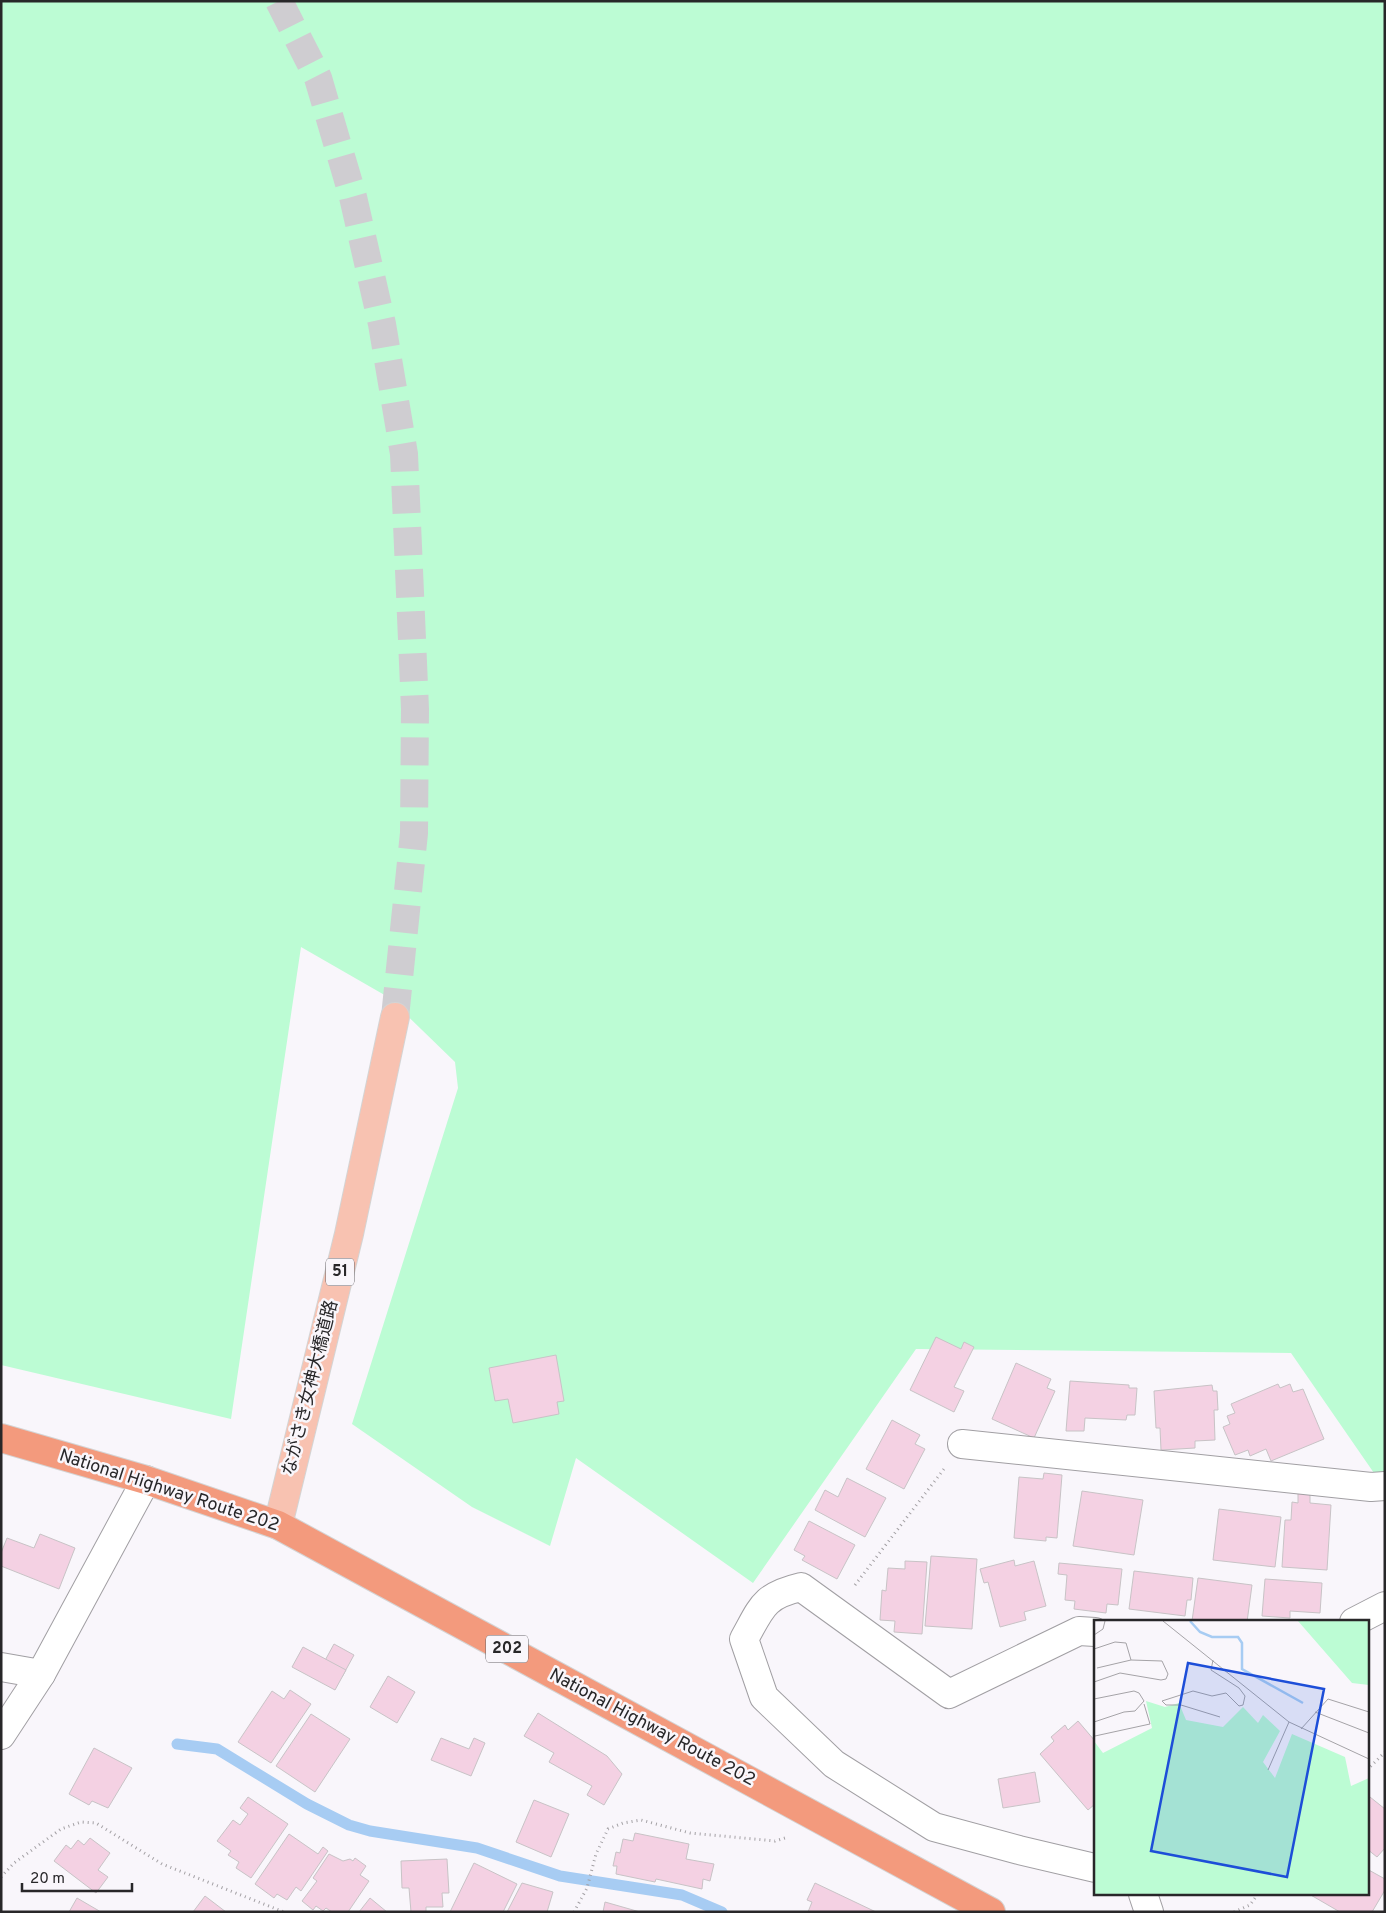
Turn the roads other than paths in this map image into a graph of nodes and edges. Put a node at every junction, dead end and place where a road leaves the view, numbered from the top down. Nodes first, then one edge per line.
1 (396, 1017) tunnel mouth
2 (1, 1438) edge
3 (962, 1444) road end
4 (146, 1480) junction
5 (1385, 1486) edge
6 (278, 1525) junction
7 (1385, 1606) edge
8 (1358, 1620) edge
9 (1094, 1632) edge
10 (1, 1667) edge
11 (41, 1674) junction
12 (1, 1735) edge
13 (1094, 1868) edge
14 (1143, 1896) edge
15 (991, 1912) edge
16 (1149, 1912) edge

1 - 6 main road, ながさき女神大橋道路 / 51
2 - 4 highway, National Highway Route 202 / 202
3 - 5 street
4 - 6 highway, National Highway Route 202 / 202
4 - 11 street
6 - 15 highway, National Highway Route 202 / 202
7 - 8 street
9 - 13 street
10 - 11 street
11 - 12 street
14 - 16 street

